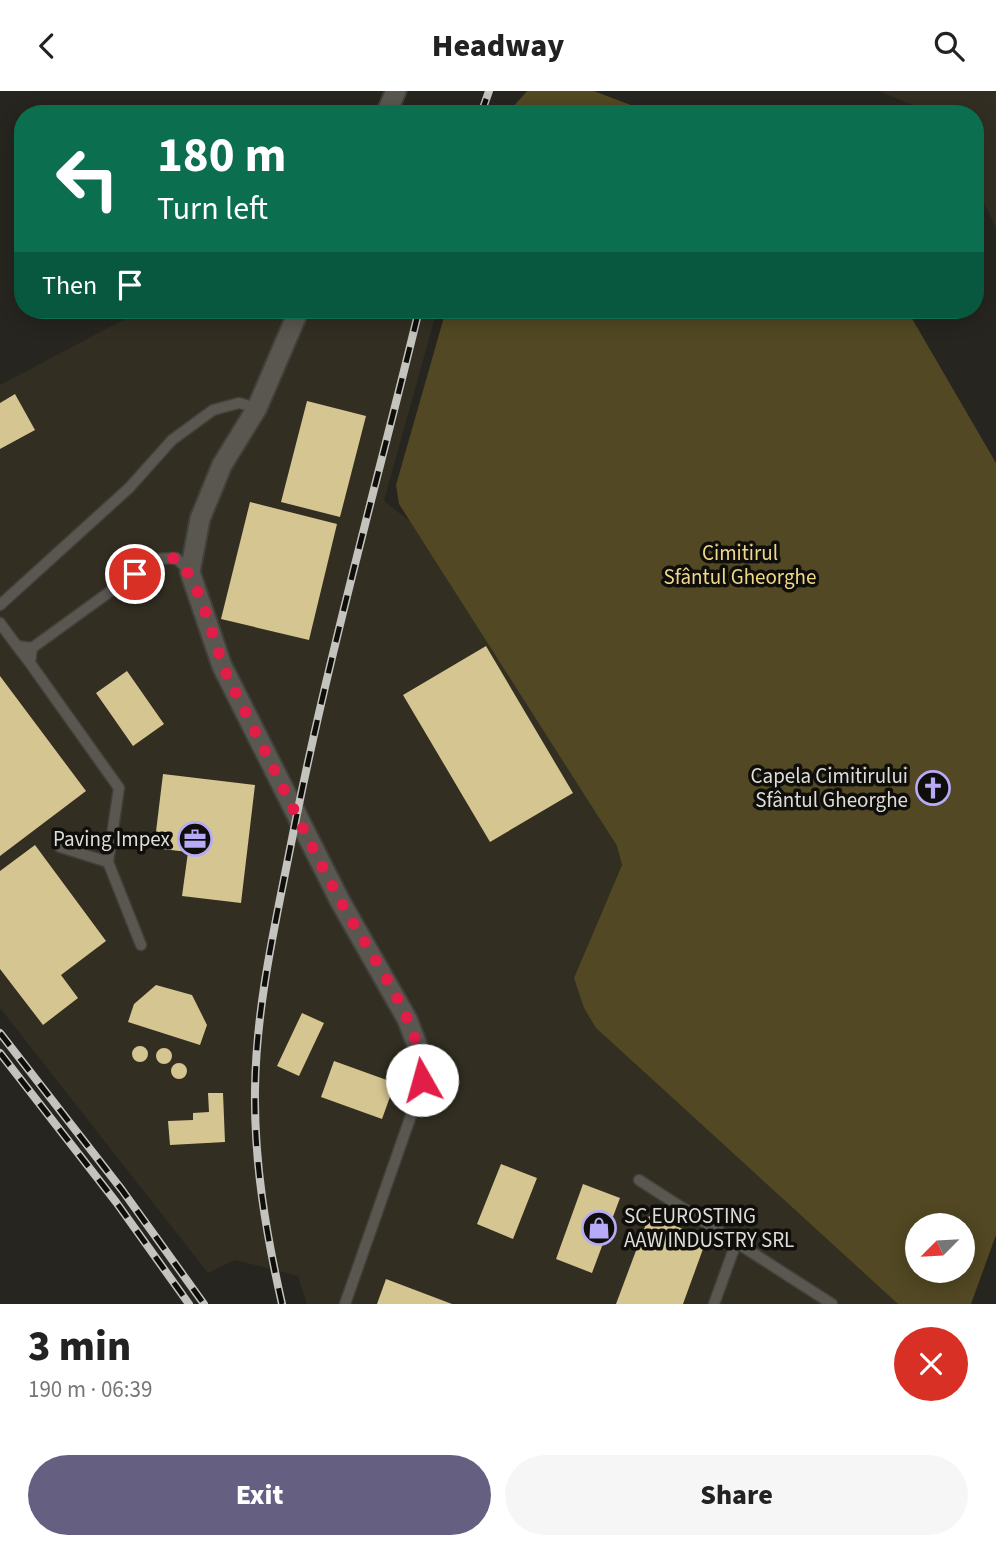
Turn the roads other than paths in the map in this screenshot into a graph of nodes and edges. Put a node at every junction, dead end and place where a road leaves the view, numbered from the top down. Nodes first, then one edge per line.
1 (295, 319) edge
2 (257, 408) junction
3 (190, 572) junction
4 (1, 605) edge
5 (1, 624) edge
6 (17, 646) junction
7 (32, 648) junction
8 (30, 663) junction
9 (60, 847) dead end
10 (108, 862) junction
11 (141, 945) dead end
12 (415, 1104) joint
13 (639, 1180) dead end
14 (736, 1243) junction
15 (345, 1304) edge
16 (714, 1304) edge
17 (832, 1304) edge

1 - 2 street
2 - 3 street
2 - 4 lane
3 - 7 lane
3 - 12 street
4 - 5 lane
5 - 6 lane
6 - 7 lane
6 - 8 lane
7 - 8 lane
8 - 10 lane
9 - 10 lane
10 - 11 lane
12 - 15 lane
13 - 14 lane
14 - 16 lane
14 - 17 lane

